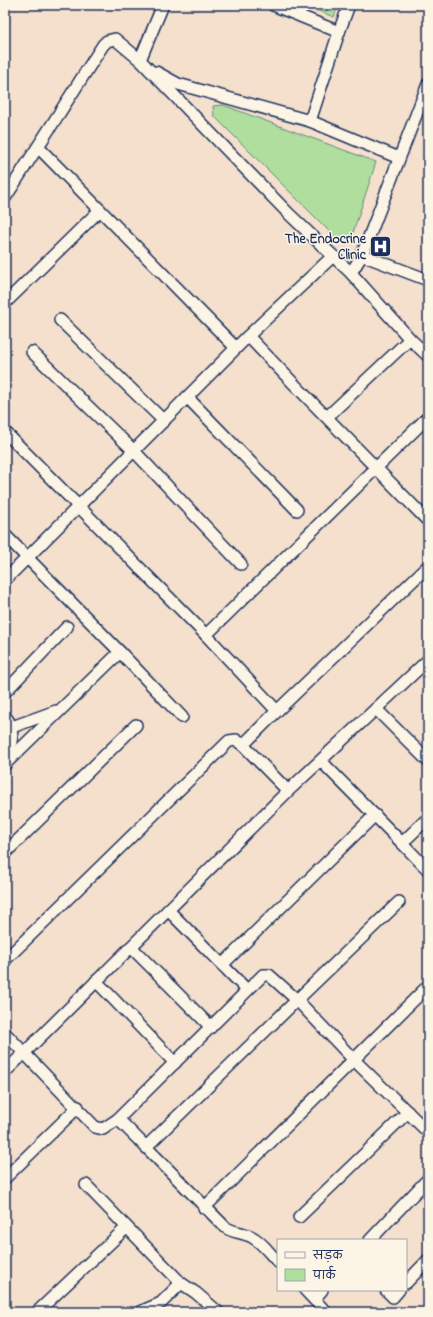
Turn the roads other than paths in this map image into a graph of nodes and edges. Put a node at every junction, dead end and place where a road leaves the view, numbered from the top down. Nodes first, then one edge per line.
1 (163, 5) edge
2 (273, 5) edge
3 (349, 5) edge
4 (339, 32) junction
5 (143, 63) junction
6 (427, 89) edge
7 (310, 122) junction
8 (38, 147) junction
9 (399, 158) junction
10 (5, 198) edge
11 (100, 210) junction
12 (362, 255) junction
13 (333, 256) junction
14 (351, 272) junction
15 (428, 280) edge
16 (5, 303) edge
17 (60, 320) dead end
18 (248, 336) junction
19 (410, 339) junction
20 (236, 348) junction
21 (32, 352) dead end
22 (428, 356) edge
23 (187, 397) junction
24 (428, 417) edge
25 (326, 418) junction
26 (164, 421) junction
27 (5, 432) edge
28 (134, 451) junction
29 (377, 467) junction
30 (79, 506) junction
31 (297, 510) dead end
32 (428, 521) edge
33 (5, 535) edge
34 (27, 558) junction
35 (241, 564) dead end
36 (428, 566) edge
37 (5, 580) edge
38 (66, 627) dead end
39 (206, 635) junction
40 (120, 652) junction
41 (428, 660) edge
42 (5, 692) edge
43 (61, 709) junction
44 (376, 709) junction
45 (277, 711) junction
46 (5, 716) edge
47 (182, 717) dead end
48 (136, 725) dead end
49 (12, 727) junction
50 (243, 745) junction
51 (321, 761) junction
52 (428, 761) edge
53 (5, 763) edge
54 (288, 791) junction
55 (375, 815) junction
56 (428, 818) edge
57 (402, 843) junction
58 (5, 853) edge
59 (428, 870) edge
60 (399, 902) dead end
61 (168, 910) junction
62 (131, 947) junction
63 (5, 960) edge
64 (222, 964) junction
65 (96, 981) junction
66 (428, 986) edge
67 (247, 990) junction
68 (297, 1000) junction
69 (211, 1027) junction
70 (5, 1033) edge
71 (24, 1053) junction
72 (354, 1060) junction
73 (175, 1063) junction
74 (5, 1072) edge
75 (78, 1107) junction
76 (408, 1112) junction
77 (118, 1119) junction
78 (428, 1132) edge
79 (146, 1147) junction
80 (5, 1178) edge
81 (428, 1179) edge
82 (86, 1185) dead end
83 (204, 1208) junction
84 (299, 1217) dead end
85 (126, 1228) junction
86 (371, 1239) edge
87 (428, 1260) edge
88 (277, 1261) edge
89 (407, 1282) edge
90 (181, 1283) junction
91 (306, 1291) edge
92 (321, 1291) edge
93 (387, 1291) edge
94 (398, 1291) edge
95 (314, 1299) junction
96 (37, 1312) edge
97 (140, 1312) edge
98 (218, 1312) edge
99 (326, 1312) edge

1 - 5 street
2 - 4 street
3 - 4 street
4 - 7 street
5 - 7 street
5 - 8 street
5 - 13 street
6 - 9 street
7 - 9 street
8 - 10 street
8 - 11 street
9 - 12 street
11 - 16 street
11 - 20 street
12 - 14 street
12 - 15 street
13 - 14 street
13 - 18 street
14 - 19 street
17 - 26 street
18 - 20 street
18 - 25 street
19 - 22 street
19 - 25 street
20 - 23 street
21 - 28 street
23 - 26 street
23 - 31 street
24 - 29 street
25 - 29 street
26 - 28 street
27 - 30 street
28 - 30 street
28 - 35 street
29 - 32 street
29 - 39 street
30 - 34 street
30 - 39 street
33 - 34 street
34 - 37 street
34 - 40 street
36 - 45 street
38 - 42 street
39 - 45 street
40 - 43 street
40 - 47 street
41 - 44 street
43 - 49 street
43 - 53 street
44 - 51 street
44 - 52 street
45 - 50 street
46 - 49 street
48 - 58 street
49 - 53 street
50 - 54 street
50 - 63 street
51 - 54 street
51 - 55 street
54 - 61 street
55 - 57 street
55 - 64 street
56 - 57 street
57 - 59 street
60 - 68 street
61 - 62 street
61 - 64 street
62 - 65 street
62 - 69 street
64 - 67 street
65 - 71 street
65 - 73 street
66 - 72 street
67 - 68 street
67 - 69 street
68 - 72 street
68 - 79 street
69 - 73 street
70 - 71 street
71 - 74 street
71 - 75 street
72 - 76 street
72 - 83 street
73 - 77 street
75 - 77 street
75 - 80 street
76 - 78 street
76 - 84 street
77 - 79 street
79 - 83 street
81 - 86 street
82 - 85 street
83 - 88 street
85 - 90 street
85 - 96 street
87 - 89 street
90 - 97 street
90 - 98 street
91 - 95 street
92 - 95 street
93 - 94 street
95 - 99 street

